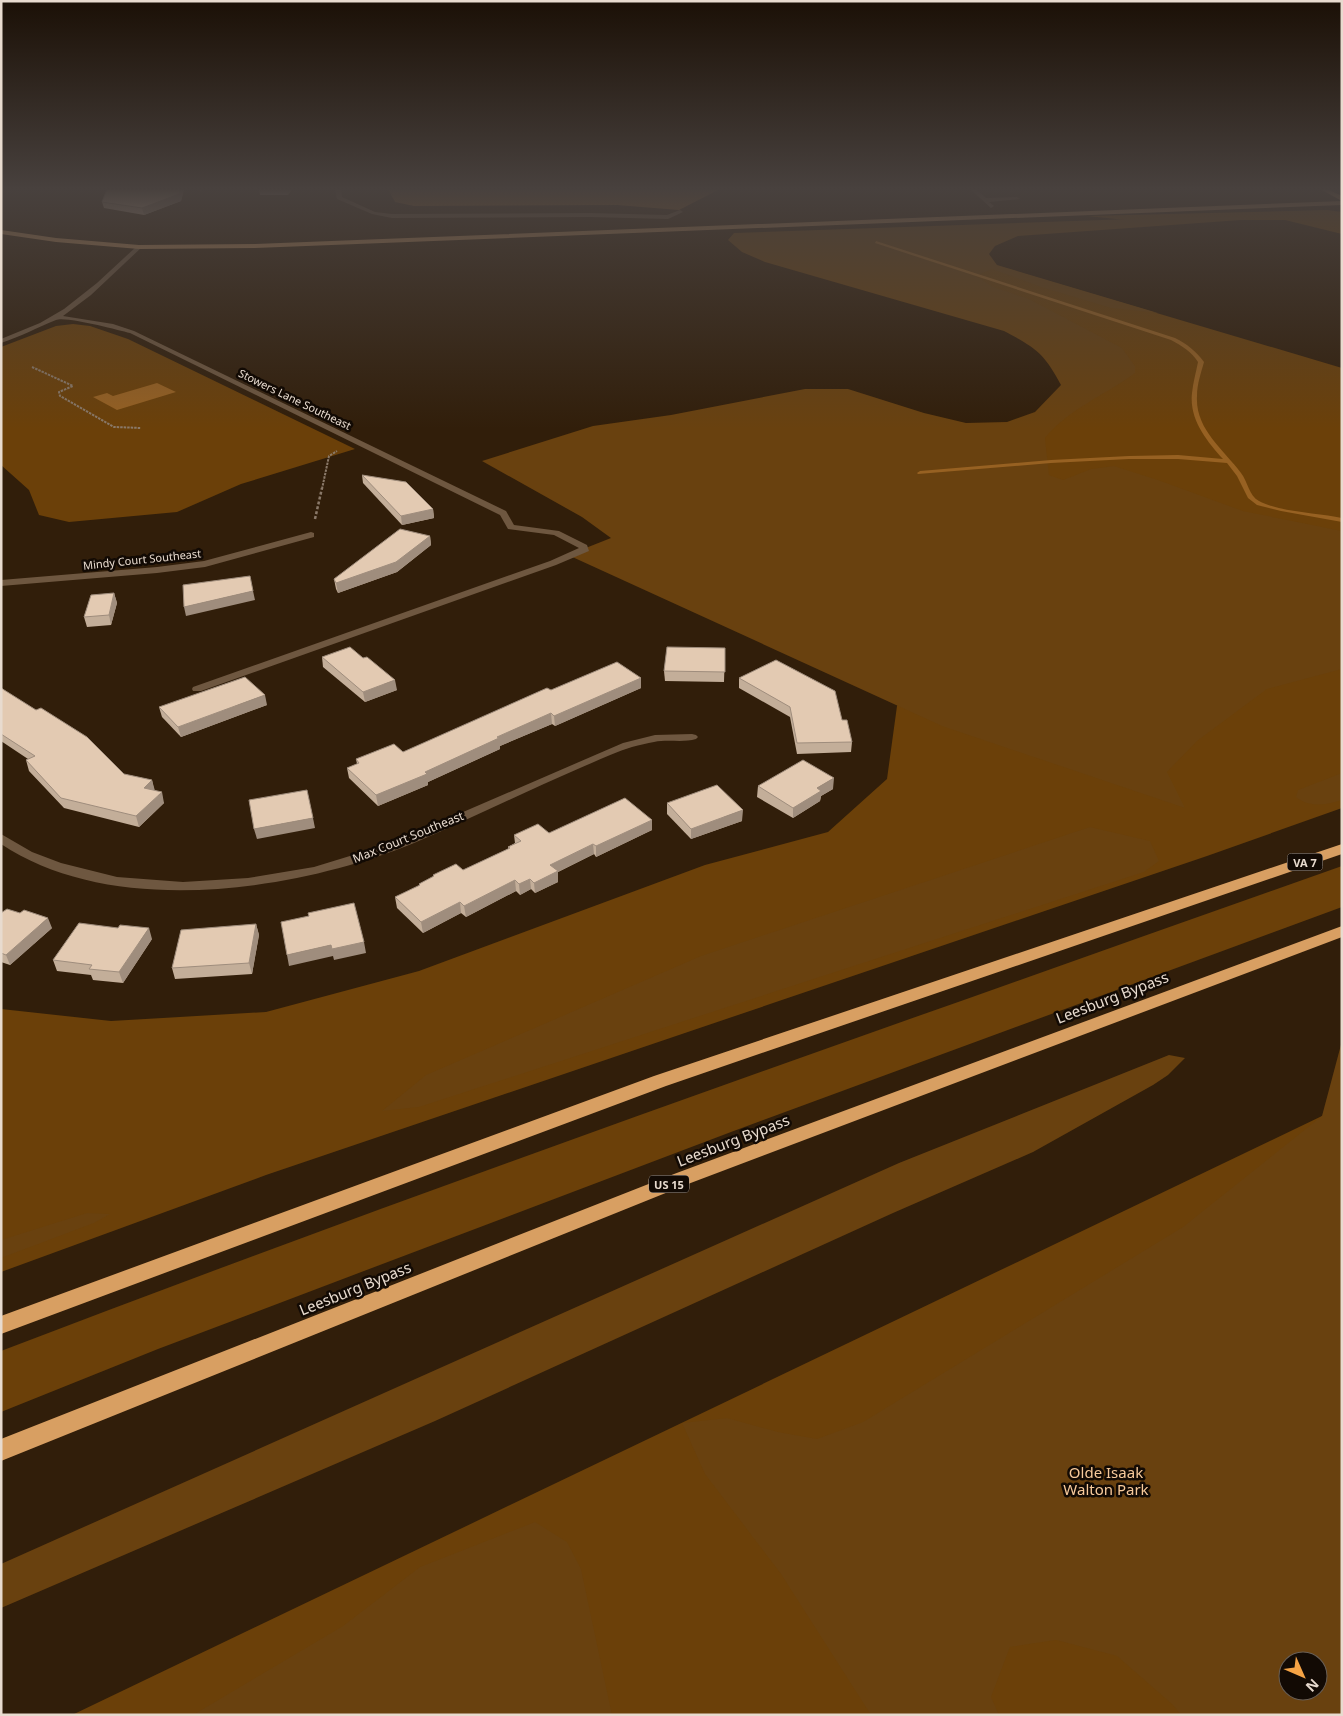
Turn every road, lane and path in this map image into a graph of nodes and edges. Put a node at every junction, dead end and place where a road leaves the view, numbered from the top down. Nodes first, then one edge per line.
1 (115, 269) edge
2 (57, 317) junction
3 (1, 340) edge
4 (32, 367) dead end
5 (141, 428) dead end
6 (358, 442) junction
7 (311, 535) joint
8 (1, 583) edge
9 (197, 689) dead end
10 (692, 737) dead end
11 (1, 838) edge
12 (1342, 840) edge
13 (1342, 849) edge
14 (1269, 874) junction
15 (1342, 931) edge
16 (1, 1325) edge
17 (1, 1450) edge

1 - 2 street
2 - 3 street
2 - 6 street, Stowers Lane Southeast
4 - 5 path
6 - 7 path
6 - 9 street, Stowers Lane Southeast
7 - 8 street, Mindy Court Southeast
10 - 11 street, Max Court Southeast
12 - 14 highway
13 - 14 highway, VA 7
14 - 16 highway
15 - 17 highway, Leesburg Bypass / US 15

